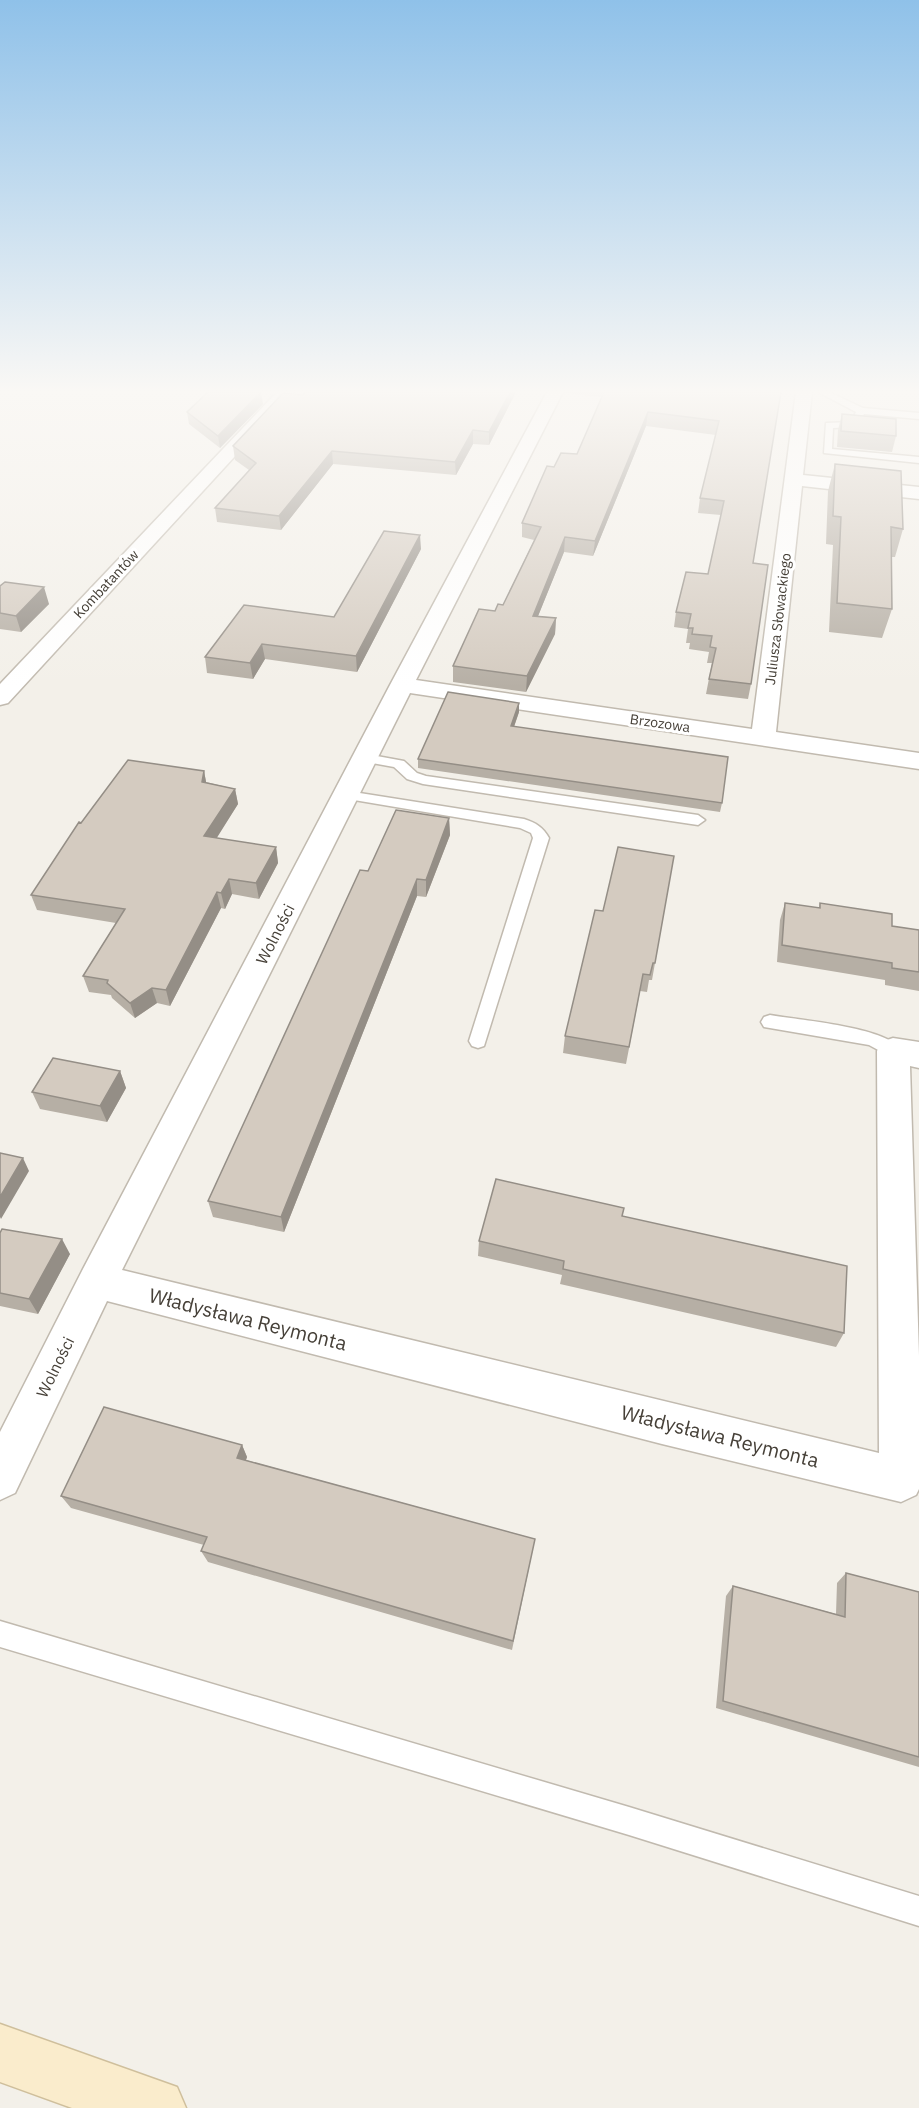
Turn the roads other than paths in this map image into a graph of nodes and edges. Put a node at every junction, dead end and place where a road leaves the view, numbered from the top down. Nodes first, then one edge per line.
1 (194, 490) edge
2 (504, 490) edge
3 (793, 490) edge
4 (894, 490) edge
5 (919, 493) edge
6 (402, 685) junction
7 (0, 698) edge
8 (764, 739) junction
9 (366, 758) junction
10 (919, 761) edge
11 (348, 795) junction
12 (698, 820) dead end
13 (770, 1022) dead end
14 (478, 1041) dead end
15 (906, 1053) edge
16 (97, 1281) junction
17 (0, 1478) edge
18 (0, 1634) edge
19 (919, 1911) edge
20 (0, 2054) edge
21 (156, 2108) edge

1 - 7 street, Kombatantów
2 - 6 street, Wolności
3 - 8 street, Juliusza Słowackiego
4 - 5 street
6 - 8 street, Brzozowa
6 - 9 street, Wolności
8 - 10 street, Brzozowa
9 - 11 street, Wolności
9 - 12 lane
11 - 14 lane
11 - 16 street, Wolności
13 - 15 lane
15 - 16 street, Władysława Reymonta
16 - 17 street, Wolności
18 - 19 lane
20 - 21 street

